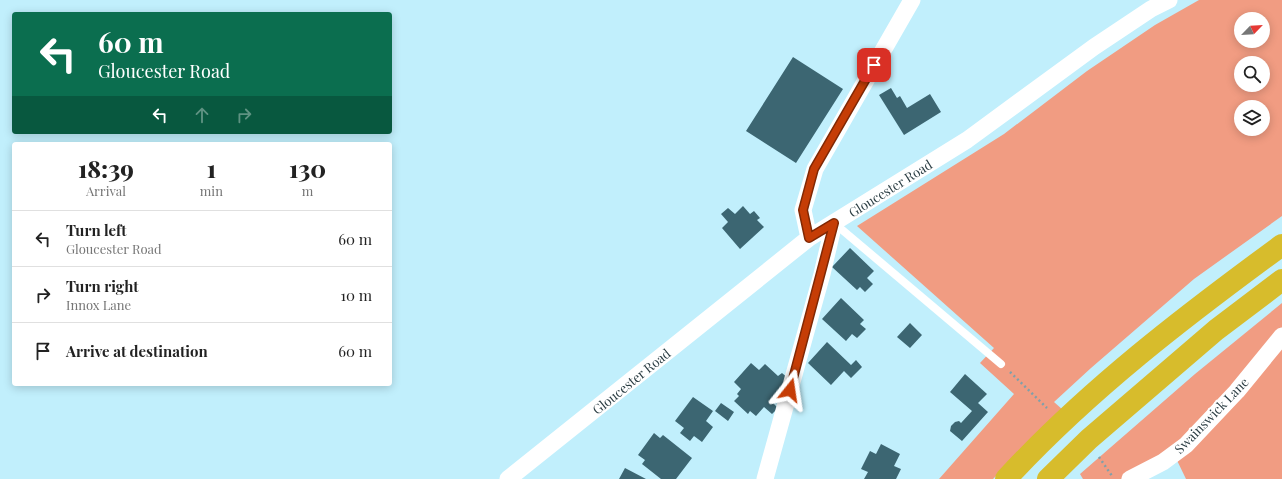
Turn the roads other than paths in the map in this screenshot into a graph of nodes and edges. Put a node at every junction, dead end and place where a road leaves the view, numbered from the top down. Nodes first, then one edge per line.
1 (912, 0) edge
2 (1169, 0) edge
3 (834, 223) junction
4 (809, 238) junction
5 (1282, 245) edge
6 (1282, 280) edge
7 (1282, 336) edge
8 (1001, 364) dead end
9 (508, 479) edge
10 (765, 479) edge
11 (1006, 479) edge
12 (1048, 479) edge
13 (1130, 479) edge

1 - 4 street
2 - 3 street, Gloucester Road
3 - 4 street, Gloucester Road
3 - 8 lane
3 - 10 street
4 - 9 street, Gloucester Road
5 - 11 highway
6 - 12 highway
7 - 13 street, Swainswick Lane

